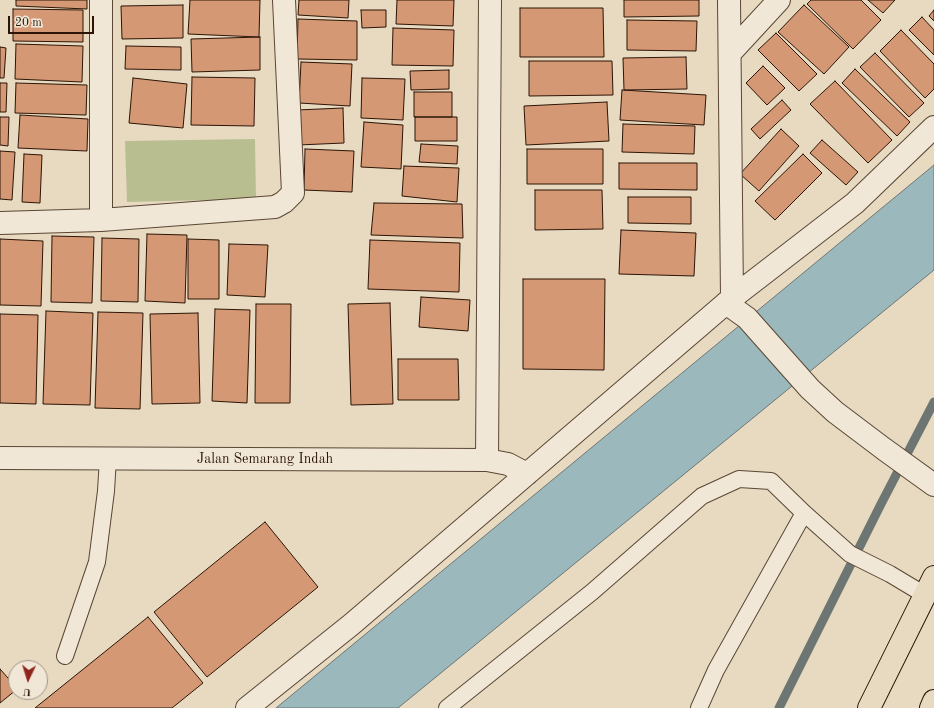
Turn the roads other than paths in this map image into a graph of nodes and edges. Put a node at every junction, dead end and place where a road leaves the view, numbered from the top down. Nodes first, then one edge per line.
1 (100, 0) edge
2 (284, 0) edge
3 (490, 0) edge
4 (729, 0) edge
5 (778, 0) edge
6 (731, 52) junction
7 (934, 127) edge
8 (101, 220) junction
9 (0, 223) edge
10 (729, 301) junction
11 (0, 458) edge
12 (108, 458) junction
13 (487, 460) junction
14 (527, 474) junction
15 (934, 485) edge
16 (804, 513) junction
17 (930, 586) edge
18 (65, 656) dead end
19 (934, 701) edge
20 (247, 708) edge
21 (447, 708) edge
22 (699, 708) edge
23 (869, 708) edge
24 (931, 708) edge

1 - 8 street
2 - 8 street
3 - 13 street
4 - 6 street
5 - 6 street
6 - 10 street
7 - 10 street
8 - 9 street
10 - 14 street
10 - 15 street
11 - 12 street, Jalan Semarang Indah
12 - 13 street, Jalan Semarang Indah
12 - 18 lane
13 - 14 street, Jalan Semarang Indah
14 - 20 street
16 - 17 lane
16 - 21 lane
16 - 22 lane
17 - 23 highway
19 - 24 highway

